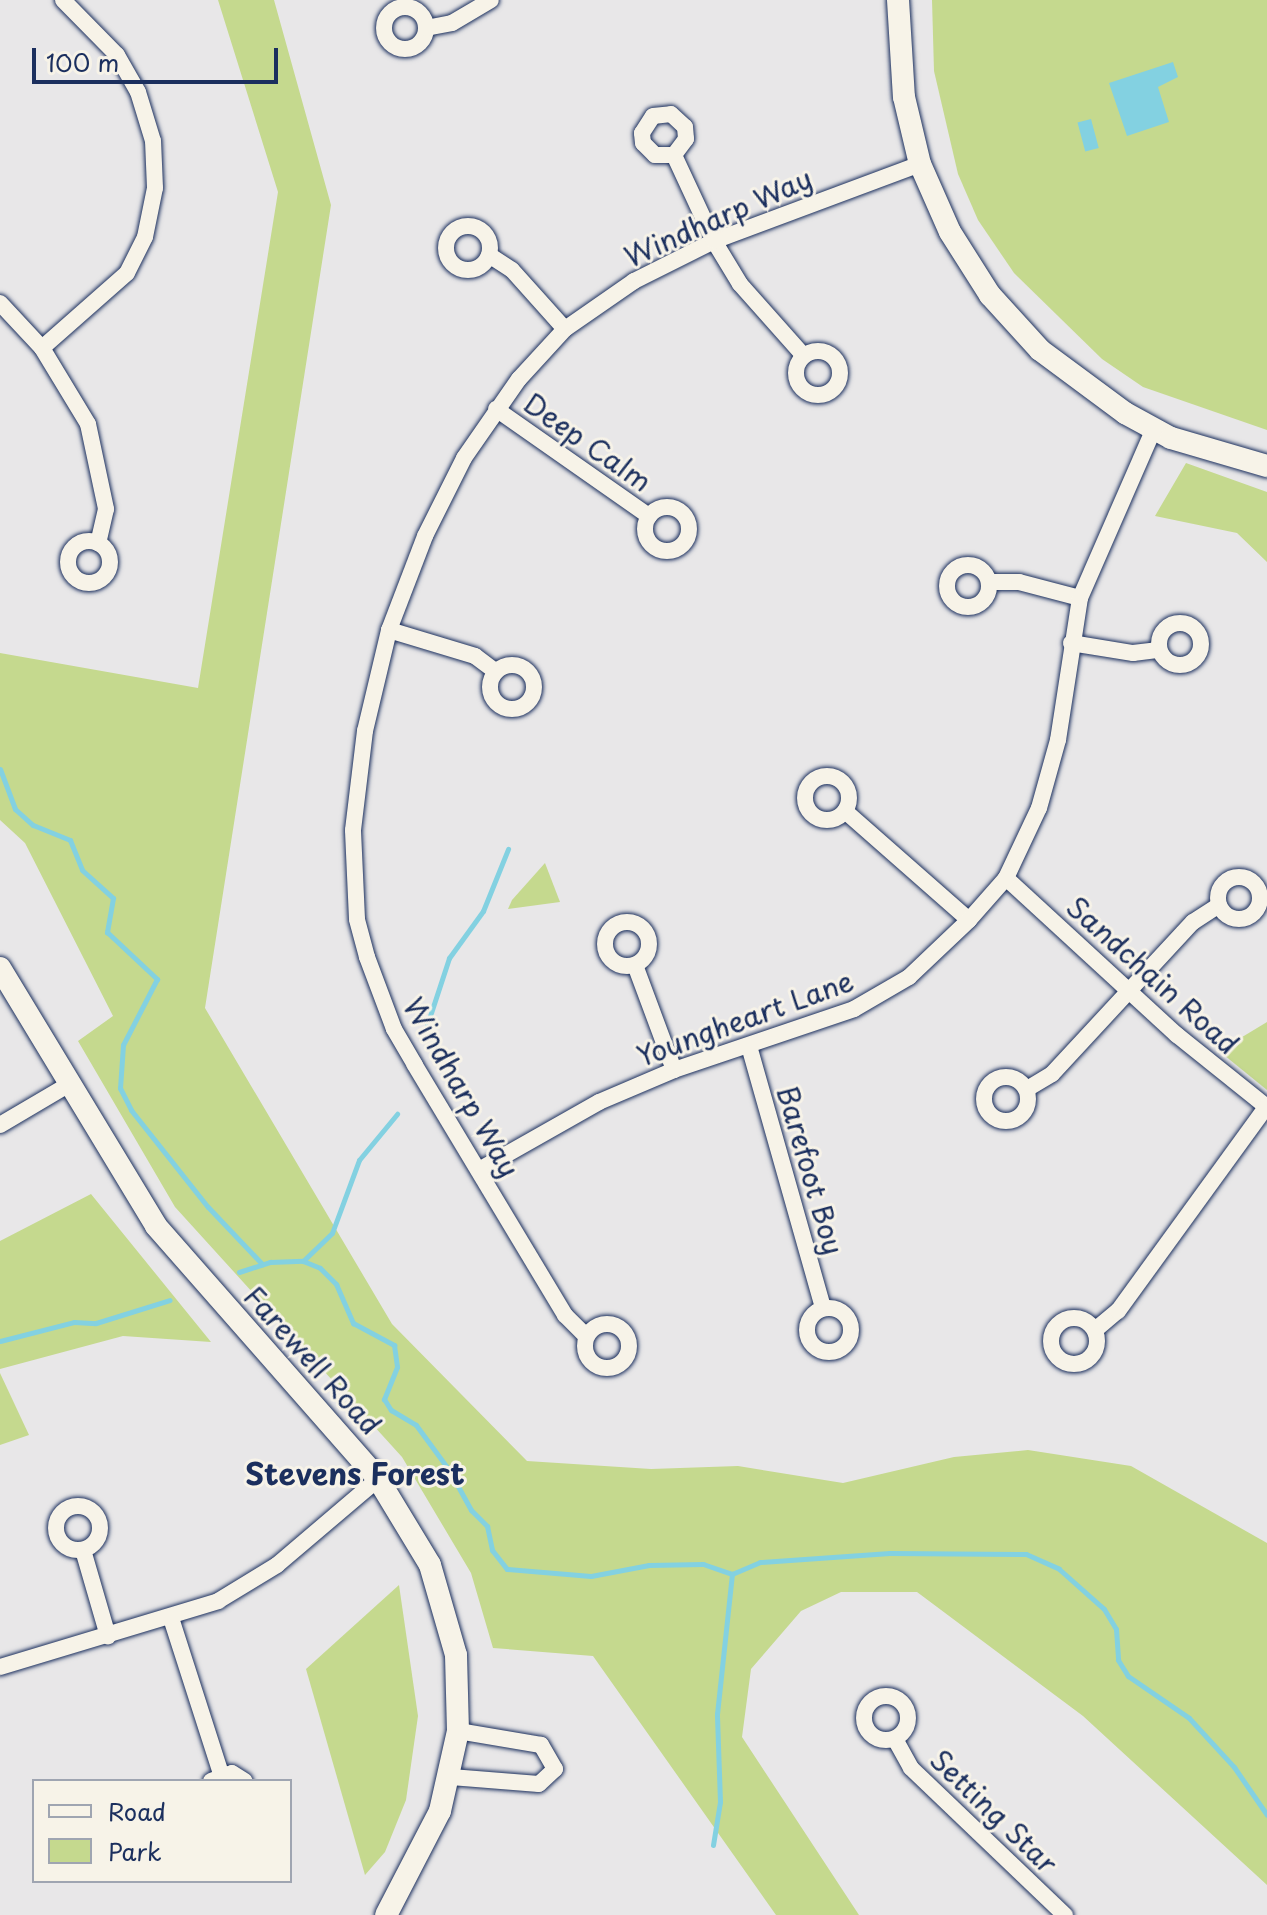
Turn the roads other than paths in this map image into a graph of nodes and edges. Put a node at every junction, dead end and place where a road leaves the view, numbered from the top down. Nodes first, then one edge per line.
1 (63, 0) edge
2 (491, 0) edge
3 (898, 0) edge
4 (426, 28) dead end
5 (674, 155) dead end
6 (920, 164) junction
7 (714, 241) junction
8 (489, 255) dead end
9 (0, 303) edge
10 (565, 329) junction
11 (42, 348) junction
12 (804, 356) dead end
13 (496, 409) junction
14 (1154, 429) junction
15 (1267, 466) edge
16 (649, 516) dead end
17 (98, 543) dead end
18 (989, 582) dead end
19 (1080, 598) junction
20 (389, 630) junction
21 (1071, 643) junction
22 (1159, 650) dead end
23 (496, 672) dead end
24 (845, 811) dead end
25 (1006, 878) junction
26 (1219, 905) dead end
27 (969, 920) junction
28 (635, 965) dead end
29 (0, 968) edge
30 (1129, 990) junction
31 (749, 1046) junction
32 (674, 1070) junction
33 (68, 1085) junction
34 (1027, 1089) dead end
35 (1266, 1107) edge
36 (0, 1125) edge
37 (479, 1170) junction
38 (823, 1308) dead end
39 (1095, 1330) dead end
40 (586, 1336) dead end
41 (378, 1479) junction
42 (83, 1550) dead end
43 (171, 1618) junction
44 (108, 1636) junction
45 (0, 1667) edge
46 (458, 1731) junction
47 (895, 1739) dead end
48 (451, 1777) junction
49 (216, 1778) edge
50 (386, 1915) edge
51 (1065, 1915) edge

1 - 11 street
2 - 4 street
3 - 6 street
5 - 7 street
6 - 7 street, Windharp Way
6 - 14 street
7 - 10 street, Windharp Way
7 - 12 street
8 - 10 street
9 - 11 street
10 - 13 street, Windharp Way
11 - 17 street
13 - 16 street, Deep Calm
13 - 20 street, Windharp Way
14 - 15 street
14 - 19 street, Youngheart Lane
18 - 19 street
19 - 21 street, Youngheart Lane
20 - 23 street
20 - 37 street, Windharp Way
21 - 22 street
21 - 25 street, Youngheart Lane
24 - 27 street
25 - 27 street, Youngheart Lane
25 - 30 street, Sandchain Road
26 - 30 street
27 - 31 street, Youngheart Lane
28 - 32 street
29 - 33 street, Farewell Road
30 - 34 street
30 - 35 street, Sandchain Road
31 - 32 street, Youngheart Lane
31 - 38 street, Barefoot Boy
32 - 37 street, Youngheart Lane
33 - 36 street
33 - 41 street, Farewell Road
35 - 39 street
37 - 40 street, Windharp Way
41 - 43 street
41 - 46 street, Farewell Road
42 - 44 street
43 - 44 street
43 - 49 street
44 - 45 street
46 - 48 street, Farewell Road
46 - 48 street
47 - 51 street, Setting Star
48 - 50 street, Farewell Road

